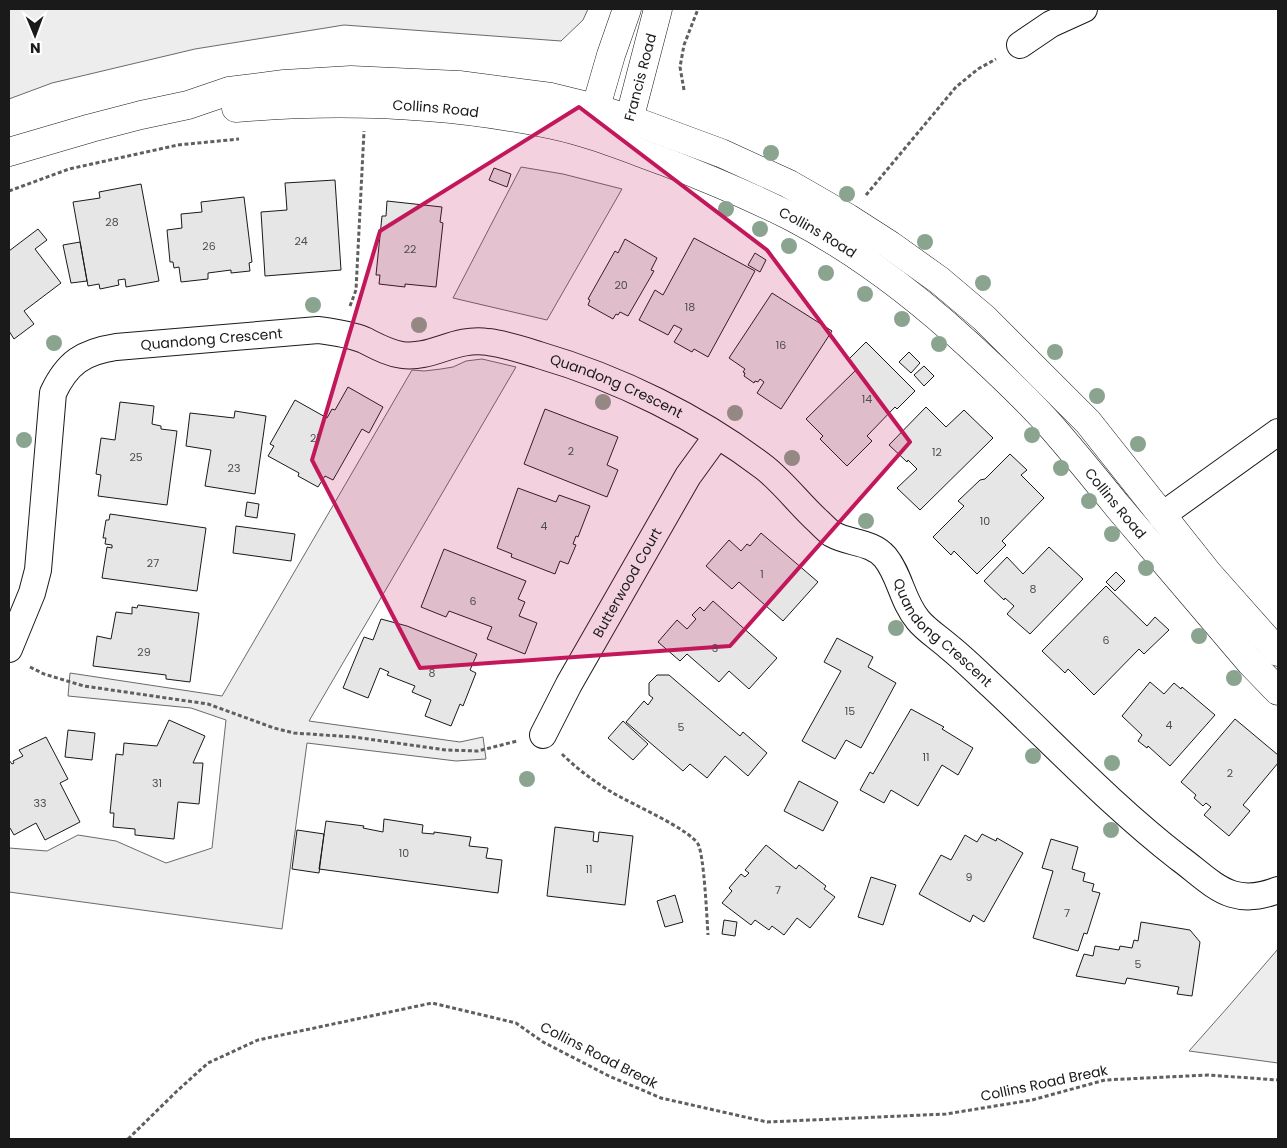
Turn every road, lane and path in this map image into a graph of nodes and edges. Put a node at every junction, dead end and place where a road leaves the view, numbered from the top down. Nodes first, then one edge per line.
1 (627, 9) edge
2 (658, 9) edge
3 (698, 9) edge
4 (1084, 9) edge
5 (1020, 45) joint
6 (684, 90) dead end
7 (188, 105) junction
8 (596, 108) junction
9 (629, 119) junction
10 (356, 128) dead end
11 (588, 135) junction
12 (245, 138) dead end
13 (622, 146) junction
14 (9, 152) edge
15 (9, 191) edge
16 (866, 195) dead end
17 (343, 333) junction
18 (1278, 432) edge
19 (717, 436) junction
20 (1161, 516) junction
21 (1278, 652) edge
22 (18, 657) edge
23 (1278, 691) edge
24 (543, 735) junction
25 (1278, 890) edge
26 (708, 935) dead end
27 (1278, 1080) edge
28 (128, 1139) edge

1 - 8 main road
2 - 9 main road, Francis Road
3 - 6 path
4 - 5 street
5 - 16 path
7 - 8 main road, Collins Road
7 - 11 main road, Collins Road
7 - 14 main road, Collins Road
8 - 9 main road, Collins Road
8 - 11 main road
9 - 13 main road, Francis Road
9 - 20 main road, Collins Road
10 - 17 path
11 - 13 main road, Collins Road
12 - 15 path
13 - 23 main road, Collins Road
17 - 19 street, Quandong Crescent
17 - 22 street, Quandong Crescent
18 - 20 street
19 - 24 street, Butterwood Court
19 - 25 street, Quandong Crescent
20 - 21 main road, Collins Road
22 - 24 path
24 - 26 path
27 - 28 path, Collins Road Break

